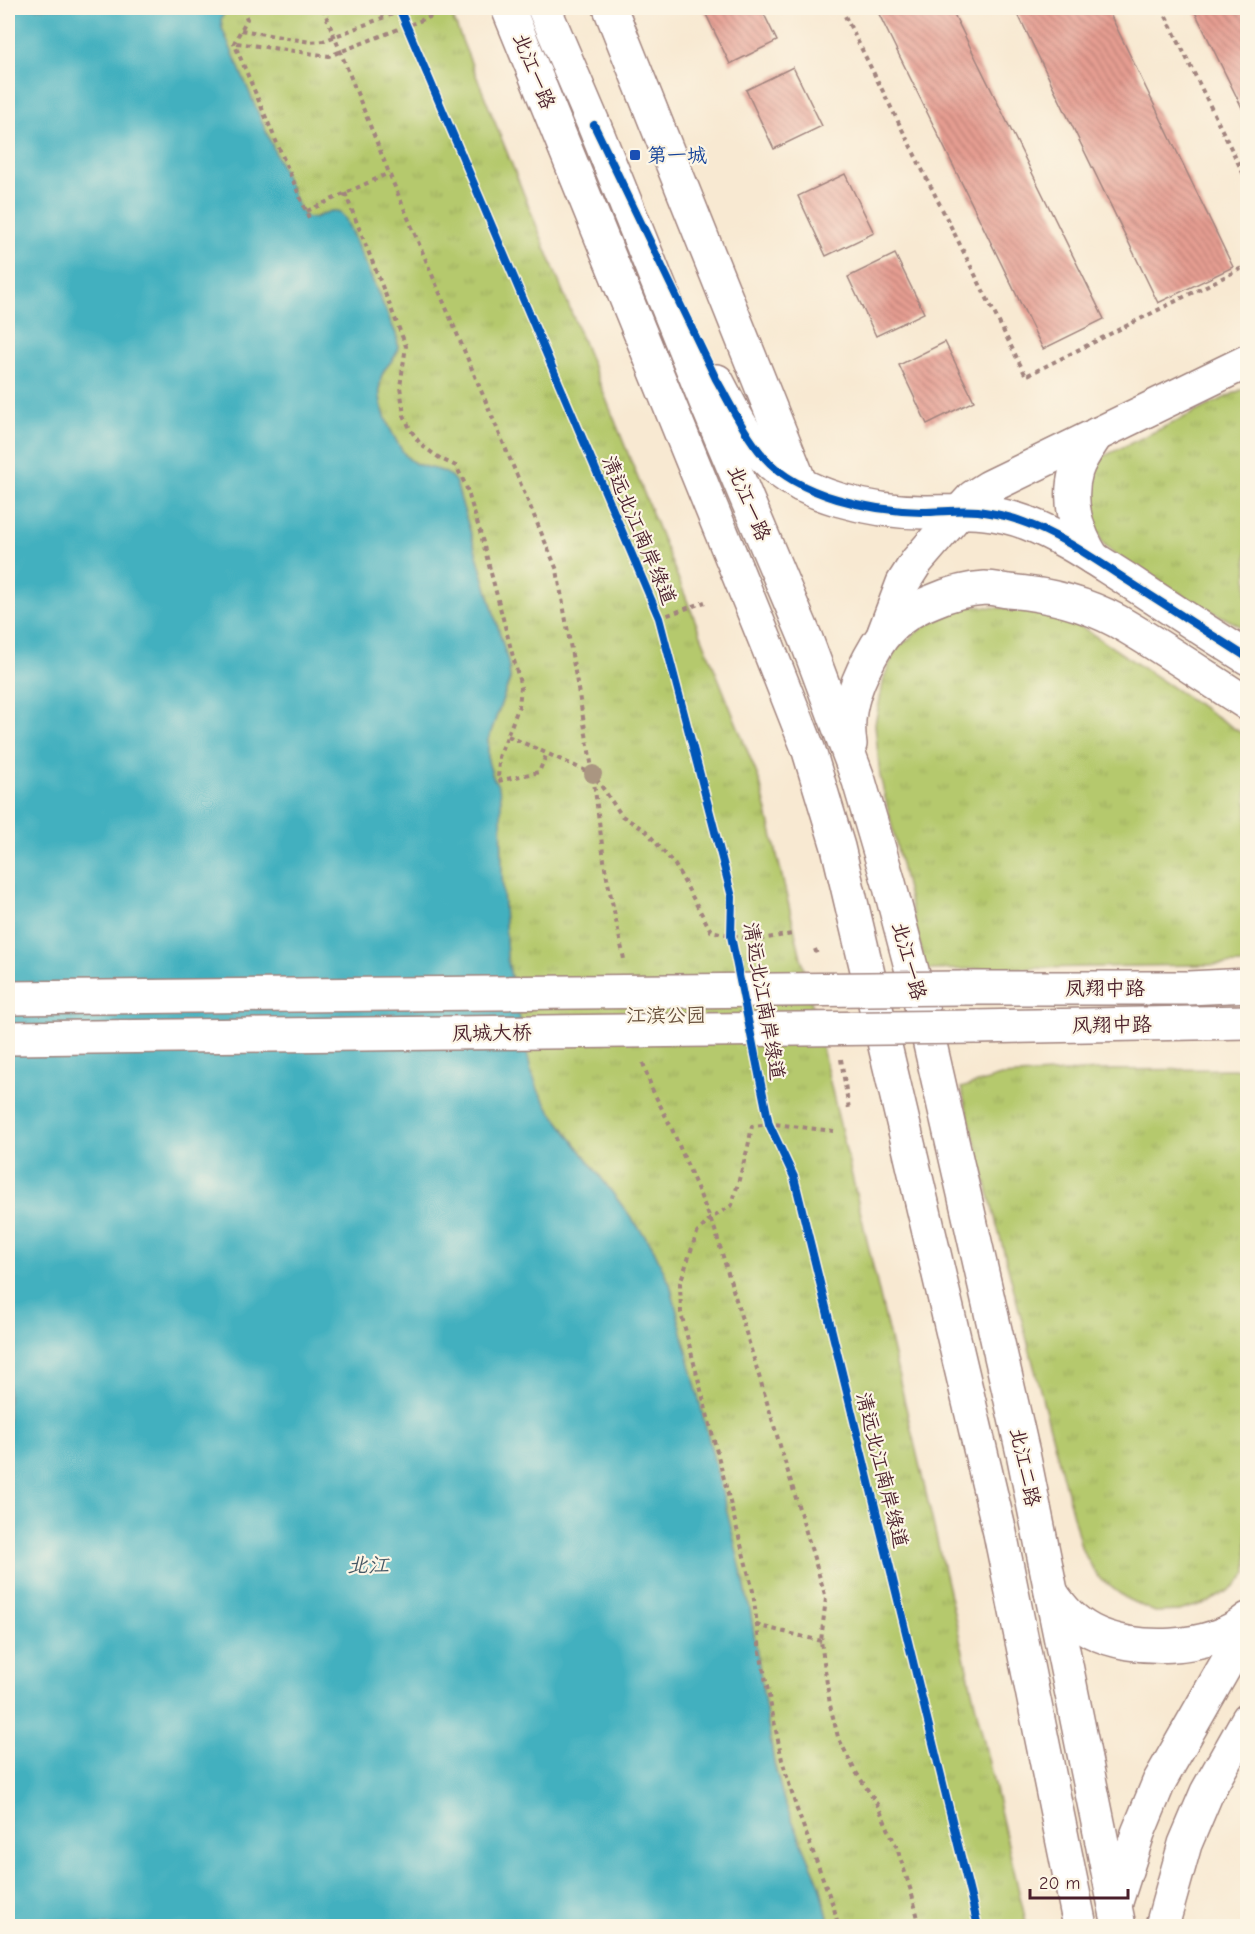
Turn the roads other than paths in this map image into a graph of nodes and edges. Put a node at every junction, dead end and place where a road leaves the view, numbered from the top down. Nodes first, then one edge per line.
1 (508, 8) edge
2 (544, 8) edge
3 (610, 8) edge
4 (594, 125) junction
5 (1248, 361) edge
6 (1096, 434) junction
7 (801, 485) junction
8 (961, 510) junction
9 (1093, 558) junction
10 (882, 637) junction
11 (1248, 658) edge
12 (1248, 704) edge
13 (859, 781) junction
14 (1248, 985) edge
15 (962, 988) joint
16 (8, 998) edge
17 (922, 1010) joint
18 (878, 1012) joint
19 (1248, 1022) edge
20 (976, 1027) joint
21 (8, 1038) edge
22 (1051, 1592) junction
23 (1248, 1619) edge
24 (1248, 1626) edge
25 (1247, 1722) edge
26 (1168, 1919) edge
27 (1114, 1921) edge
28 (1080, 1926) edge

1 - 18 main road, 北江一路
2 - 4 main road, 北江一路
3 - 7 main road
4 - 7 main road
4 - 13 main road, 北江一路
5 - 6 main road
6 - 8 main road
6 - 9 main road
7 - 8 main road
8 - 9 main road
8 - 10 main road
9 - 11 main road
10 - 12 main road
10 - 13 main road
13 - 17 main road, 北江一路
14 - 15 main road, 凤翔中路
15 - 16 main road, 凤城大桥, bridge
17 - 22 main road, 北江二路
18 - 28 main road, 北江二路
19 - 20 main road, 风翔中路
20 - 21 main road, 凤城大桥, bridge
22 - 23 main road
22 - 27 main road, 北江二路
24 - 27 main road
25 - 26 main road

